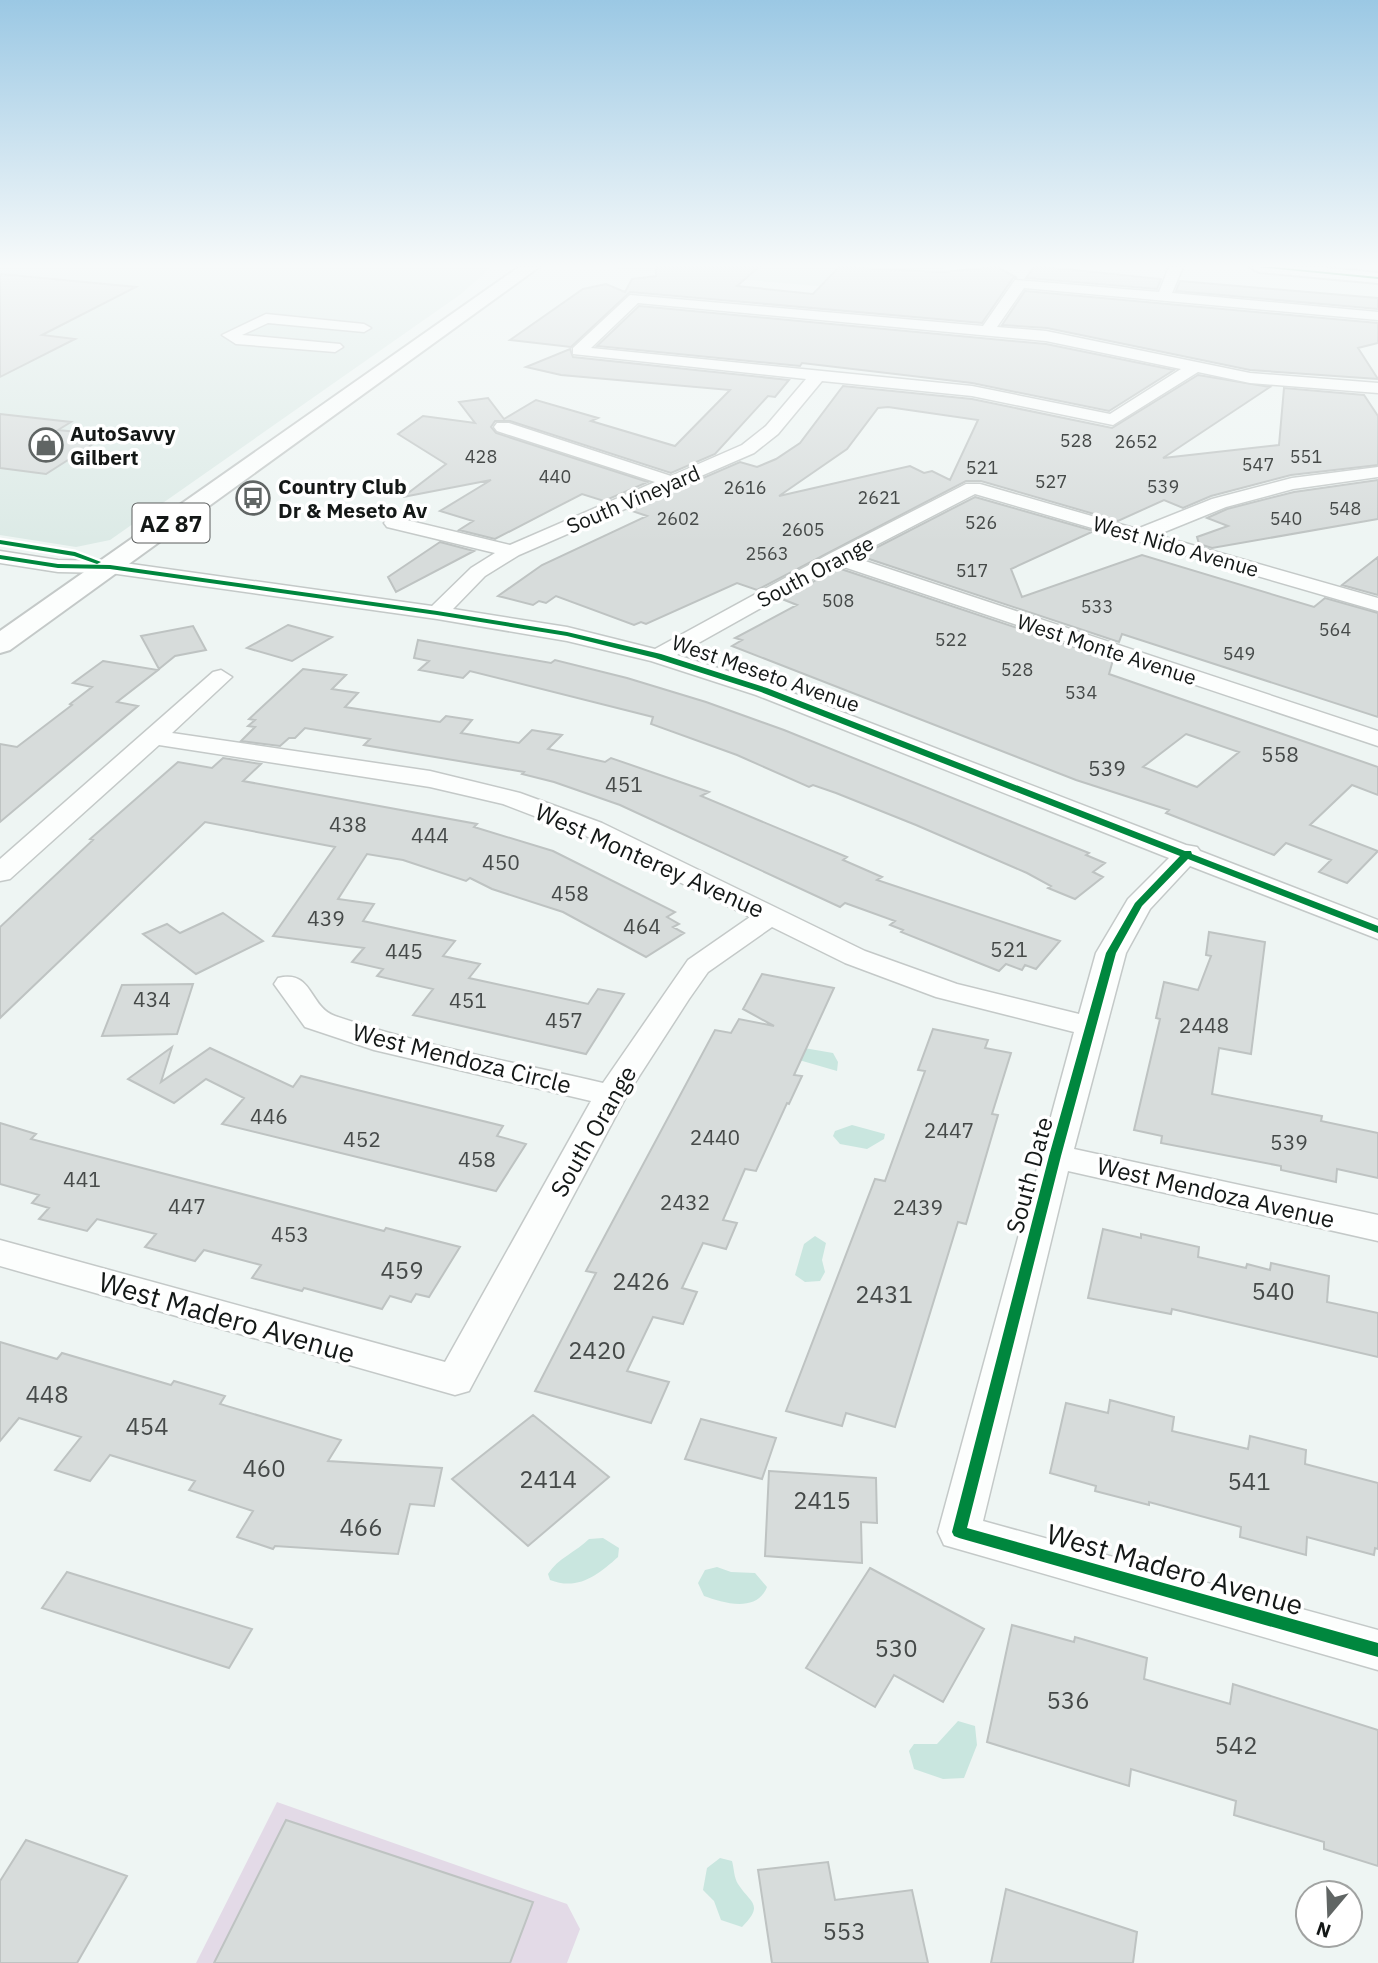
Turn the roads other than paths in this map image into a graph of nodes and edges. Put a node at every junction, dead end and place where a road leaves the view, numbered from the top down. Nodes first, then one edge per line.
1 (402, 359) edge
2 (658, 359) edge
3 (1150, 359) edge
4 (1193, 368) junction
5 (819, 374) junction
6 (1378, 388) edge
7 (503, 427) dead end
8 (1378, 472) edge
9 (672, 482) junction
10 (973, 488) joint
11 (394, 523) dead end
12 (1138, 536) junction
13 (0, 542) edge
14 (512, 551) junction
15 (0, 557) edge
16 (836, 558) junction
17 (110, 567) junction
18 (1378, 605) edge
19 (437, 613) junction
20 (0, 644) edge
21 (659, 656) junction
22 (221, 677) dead end
23 (153, 737) junction
24 (1378, 739) edge
25 (1188, 853) junction
26 (0, 873) edge
27 (771, 915) junction
28 (1378, 930) edge
29 (289, 984) dead end
30 (1090, 1026) junction
31 (611, 1095) junction
32 (1055, 1156) junction
33 (1378, 1228) edge
34 (0, 1253) edge
35 (455, 1380) joint
36 (959, 1532) joint
37 (1378, 1650) edge

1 - 17 main road, AZ 87
2 - 5 street
3 - 4 street
4 - 5 street
4 - 6 street
5 - 9 street, South Vineyard
7 - 9 street
8 - 12 street
9 - 14 street, South Vineyard
10 - 12 street, West Nido Avenue
10 - 16 street, South Orange
11 - 14 street
12 - 18 street, West Nido Avenue
13 - 17 street
14 - 19 street, South Vineyard
15 - 17 street
16 - 21 street, South Orange
16 - 24 street, West Monte Avenue
17 - 19 street, West Meseto Avenue
17 - 20 main road, AZ 87
19 - 21 street, West Meseto Avenue
21 - 25 street, West Meseto Avenue
22 - 23 street
23 - 26 street
23 - 27 street, West Monterey Avenue
25 - 28 street, West Meseto Avenue
25 - 30 street, South Date
27 - 30 street, West Monterey Avenue
27 - 31 street, South Orange
29 - 31 street, West Mendoza Circle
30 - 32 street, South Date
31 - 35 street, South Orange
32 - 33 street, West Mendoza Avenue
32 - 36 street, South Date
34 - 35 street, West Madero Avenue
36 - 37 street, West Madero Avenue

